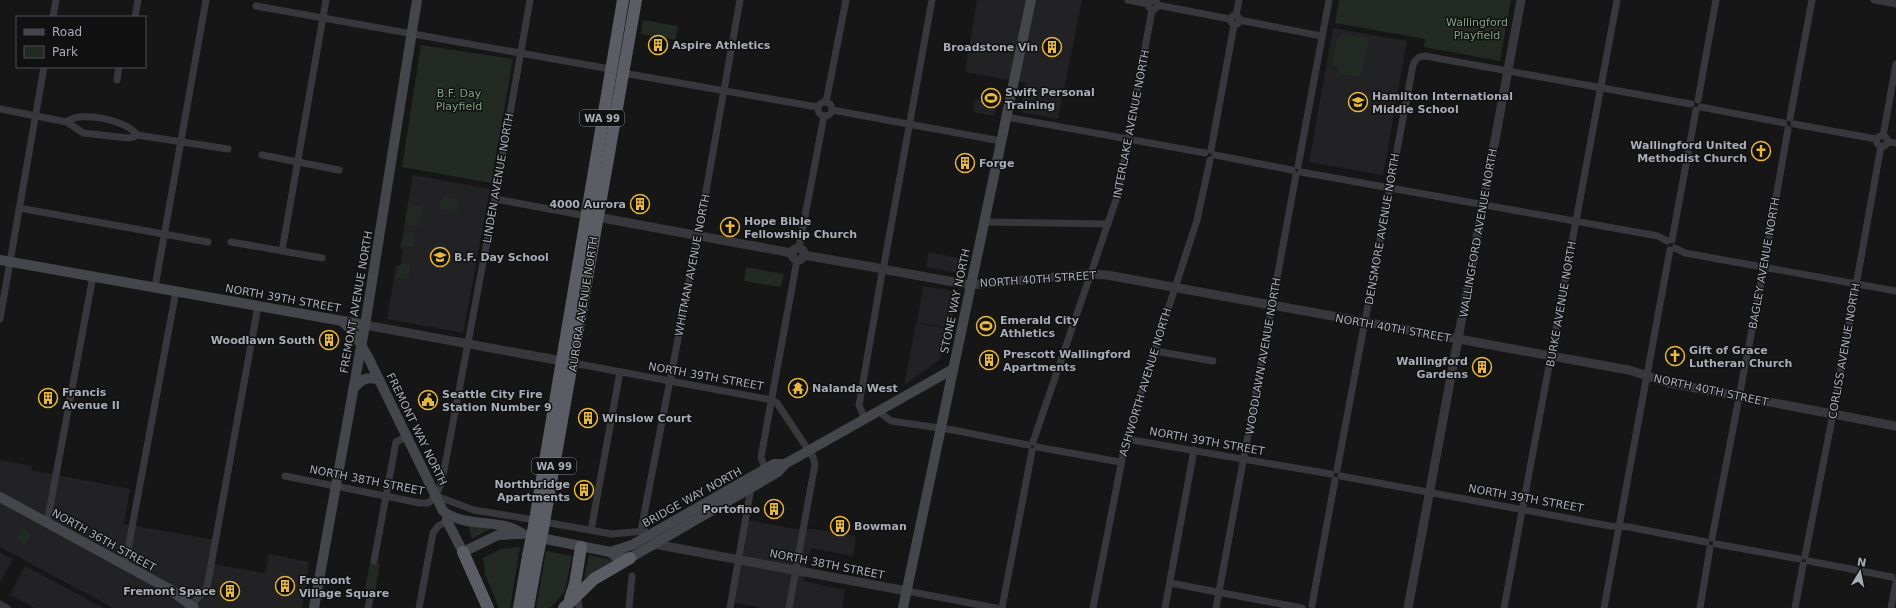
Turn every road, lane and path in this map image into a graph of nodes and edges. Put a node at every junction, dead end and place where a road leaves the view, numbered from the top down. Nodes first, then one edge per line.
1 (56, 0) edge
2 (138, 0) edge
3 (206, 0) edge
4 (326, 0) edge
5 (417, 0) edge
6 (530, 0) edge
7 (623, 0) edge
8 (636, 0) edge
9 (740, 0) edge
10 (846, 0) edge
11 (932, 0) edge
12 (1031, 0) edge
13 (1128, 0) edge
14 (1239, 0) edge
15 (1328, 0) edge
16 (1521, 0) edge
17 (1616, 0) edge
18 (1716, 0) edge
19 (1812, 0) edge
20 (1874, 0) edge
21 (1153, 4) edge
22 (1896, 4) edge
23 (256, 6) dead end
24 (53, 16) edge
25 (135, 16) edge
26 (323, 17) junction
27 (1235, 20) junction
28 (412, 34) junction
29 (1322, 36) junction
30 (520, 53) junction
31 (1896, 64) edge
32 (44, 68) edge
33 (119, 68) edge
34 (610, 68) junction
35 (1508, 71) junction
36 (623, 73) junction
37 (117, 80) dead end
38 (1601, 87) junction
39 (724, 91) junction
40 (826, 102) junction
41 (1696, 105) junction
42 (817, 107) junction
43 (0, 109) edge
44 (832, 110) junction
45 (36, 116) junction
46 (824, 116) junction
47 (1006, 117) junction
48 (67, 122) junction
49 (909, 124) junction
50 (1789, 124) junction
51 (137, 135) junction
52 (1130, 140) junction
53 (181, 141) junction
54 (1001, 141) junction
55 (1882, 141) junction
56 (1896, 143) edge
57 (228, 150) dead end
58 (262, 155) dead end
59 (1210, 155) junction
60 (297, 163) junction
61 (338, 170) dead end
62 (1297, 171) junction
63 (1389, 188) junction
64 (495, 199) junction
65 (1483, 206) junction
66 (19, 208) junction
67 (592, 216) junction
68 (984, 222) junction
69 (1576, 222) junction
70 (1108, 224) junction
71 (165, 234) junction
72 (698, 236) junction
73 (1670, 241) junction
74 (208, 242) dead end
75 (231, 242) dead end
76 (1673, 249) junction
77 (282, 251) junction
78 (798, 254) junction
79 (322, 258) dead end
80 (5, 261) edge
81 (1764, 267) junction
82 (883, 269) junction
83 (1092, 274) junction
84 (93, 276) junction
85 (1856, 284) junction
86 (970, 285) junction
87 (155, 287) junction
88 (1175, 288) junction
89 (176, 291) junction
90 (1896, 291) edge
91 (1272, 305) junction
92 (258, 306) junction
93 (0, 319) edge
94 (341, 321) junction
95 (1365, 322) junction
96 (365, 325) junction
97 (1458, 339) junction
98 (467, 343) junction
99 (361, 345) junction
100 (1155, 351) junction
101 (1551, 356) junction
102 (1213, 361) dead end
103 (568, 362) junction
104 (953, 369) junction
105 (620, 372) junction
106 (1647, 376) junction
107 (379, 380) junction
108 (670, 381) junction
109 (353, 389) junction
110 (1740, 397) junction
111 (772, 400) junction
112 (878, 411) junction
113 (1833, 414) junction
114 (865, 418) junction
115 (1896, 426) edge
116 (941, 429) junction
117 (406, 437) junction
118 (1126, 439) junction
119 (1032, 446) junction
120 (1194, 450) junction
121 (809, 451) junction
122 (1244, 459) junction
123 (1120, 462) junction
124 (785, 464) junction
125 (765, 469) junction
126 (1336, 475) junction
127 (284, 476) dead end
128 (335, 486) junction
129 (751, 488) junction
130 (1430, 493) junction
131 (0, 496) edge
132 (387, 496) junction
133 (436, 496) junction
134 (1522, 510) junction
135 (447, 518) junction
136 (47, 523) junction
137 (540, 527) junction
138 (1619, 527) junction
139 (591, 530) junction
140 (641, 530) junction
141 (653, 533) junction
142 (1711, 543) junction
143 (654, 544) junction
144 (581, 547) junction
145 (463, 552) junction
146 (610, 552) junction
147 (533, 557) junction
148 (630, 558) junction
149 (738, 560) junction
150 (1804, 560) junction
151 (374, 561) dead end
152 (125, 565) junction
153 (796, 570) junction
154 (632, 576) dead end
155 (1895, 578) edge
156 (1170, 583) junction
157 (907, 591) junction
158 (1219, 592) junction
159 (371, 594) dead end
160 (572, 603) edge
161 (0, 604) edge
162 (193, 607) edge
163 (1312, 607) edge
164 (7, 608) edge
165 (314, 608) edge
166 (368, 608) edge
167 (419, 608) edge
168 (488, 608) edge
169 (519, 608) edge
170 (528, 608) edge
171 (629, 608) edge
172 (730, 608) edge
173 (789, 608) edge
174 (903, 608) edge
175 (996, 608) edge
176 (1002, 608) edge
177 (1093, 608) edge
178 (1165, 608) edge
179 (1216, 608) edge
180 (1302, 608) edge
181 (1408, 608) edge
182 (1504, 608) edge
183 (1604, 608) edge
184 (1700, 608) edge
185 (1795, 608) edge
186 (1891, 608) edge

1 - 24 street
2 - 25 street
3 - 53 street
4 - 26 street
5 - 28 main road, FREMONT AVENUE NORTH
6 - 30 street, LINDEN AVENUE NORTH
7 - 34 highway, AURORA AVENUE NORTH / WA 99
8 - 36 highway, AURORA AVENUE NORTH / WA 99
9 - 39 street, WHITMAN AVENUE NORTH
10 - 40 street
11 - 49 street
12 - 47 main road, STONE WAY NORTH
13 - 21 street
14 - 27 street, ASHWORTH AVENUE NORTH
15 - 29 street, WOODLAWN AVENUE NORTH
16 - 35 street, WALLINGFORD AVENUE NORTH
17 - 38 street, BURKE AVENUE NORTH
18 - 41 street
19 - 50 street, BAGLEY AVENUE NORTH
20 - 22 street
21 - 27 street
21 - 52 street, INTERLAKE AVENUE NORTH
23 - 26 street
26 - 28 street
26 - 60 street
27 - 29 street
27 - 59 street, ASHWORTH AVENUE NORTH
28 - 30 street
28 - 96 main road, FREMONT AVENUE NORTH
29 - 62 street, WOODLAWN AVENUE NORTH
30 - 34 street
30 - 64 street, LINDEN AVENUE NORTH
31 - 55 street, CORLISS AVENUE NORTH
32 - 45 street
33 - 37 street
34 - 67 highway, AURORA AVENUE NORTH / WA 99
35 - 38 street
35 - 63 street, DENSMORE AVENUE NORTH
35 - 65 street, WALLINGFORD AVENUE NORTH
36 - 39 street
36 - 67 highway, AURORA AVENUE NORTH / WA 99
38 - 41 street
38 - 69 street, BURKE AVENUE NORTH
39 - 42 street
39 - 72 street, WHITMAN AVENUE NORTH
40 - 42 street
40 - 44 street
41 - 50 street
41 - 73 street
42 - 46 street
43 - 45 street
44 - 46 street
44 - 49 street
45 - 48 street
45 - 66 street
46 - 78 street
47 - 52 street
47 - 54 main road, STONE WAY NORTH
48 - 51 street
48 - 51 street
49 - 54 street
49 - 82 street
50 - 55 street
50 - 81 street, BAGLEY AVENUE NORTH
51 - 53 street
52 - 59 street
52 - 70 street, INTERLAKE AVENUE NORTH
53 - 57 street
53 - 71 street
54 - 68 main road, STONE WAY NORTH
55 - 56 street
55 - 85 street, CORLISS AVENUE NORTH
58 - 60 street
59 - 62 street
59 - 88 street, ASHWORTH AVENUE NORTH
60 - 61 street
60 - 77 street
62 - 63 street
62 - 91 street, WOODLAWN AVENUE NORTH
63 - 65 street
63 - 95 street, DENSMORE AVENUE NORTH
64 - 67 street, NORTH 40TH STREET
64 - 98 street, LINDEN AVENUE NORTH
65 - 69 street
65 - 97 street, WALLINGFORD AVENUE NORTH
66 - 71 street
66 - 80 street
67 - 72 street, NORTH 40TH STREET
67 - 103 highway, AURORA AVENUE NORTH / WA 99
68 - 70 street
68 - 86 main road, STONE WAY NORTH
69 - 73 street
69 - 101 street, BURKE AVENUE NORTH
70 - 83 street, INTERLAKE AVENUE NORTH
71 - 74 street
71 - 87 street
72 - 78 street, NORTH 40TH STREET
72 - 108 street, WHITMAN AVENUE NORTH
73 - 76 street
75 - 77 street
76 - 81 street
76 - 106 street
77 - 79 street
78 - 82 street, NORTH 40TH STREET
78 - 111 street
80 - 84 main road, NORTH 39TH STREET
80 - 93 street
81 - 85 street
81 - 110 street, BAGLEY AVENUE NORTH
82 - 86 street, NORTH 40TH STREET
82 - 114 street
83 - 86 street, NORTH 40TH STREET
83 - 88 street, NORTH 40TH STREET
83 - 119 street, INTERLAKE AVENUE NORTH
84 - 87 main road, NORTH 39TH STREET
84 - 136 street
85 - 90 street
85 - 113 street, CORLISS AVENUE NORTH
86 - 104 main road, STONE WAY NORTH
87 - 89 main road, NORTH 39TH STREET
88 - 91 street, NORTH 40TH STREET
88 - 100 street, ASHWORTH AVENUE NORTH
89 - 92 main road, NORTH 39TH STREET
89 - 152 street
91 - 95 street, NORTH 40TH STREET
91 - 122 street, WOODLAWN AVENUE NORTH
92 - 94 main road, NORTH 39TH STREET
92 - 162 street
94 - 96 main road, NORTH 39TH STREET
94 - 99 main road, FREMONT WAY NORTH
95 - 97 street, NORTH 40TH STREET
95 - 126 street, DENSMORE AVENUE NORTH
96 - 98 street, NORTH 39TH STREET
96 - 99 main road, FREMONT AVENUE NORTH
97 - 101 street, NORTH 40TH STREET
97 - 130 street, WALLINGFORD AVENUE NORTH
98 - 103 street, NORTH 39TH STREET
98 - 133 street, LINDEN AVENUE NORTH
99 - 107 main road, FREMONT WAY NORTH
99 - 109 main road, FREMONT AVENUE NORTH
100 - 102 street
100 - 118 street, ASHWORTH AVENUE NORTH
101 - 106 street, NORTH 40TH STREET
101 - 134 street, BURKE AVENUE NORTH
103 - 105 street, NORTH 39TH STREET
103 - 137 highway, AURORA AVENUE NORTH / WA 99
104 - 112 main road, BRIDGE WAY NORTH
104 - 116 main road, STONE WAY NORTH
105 - 108 street, NORTH 39TH STREET
105 - 139 street
106 - 110 street, NORTH 40TH STREET
106 - 138 street
107 - 109 main road
107 - 117 main road, FREMONT WAY NORTH
108 - 111 street, NORTH 39TH STREET
108 - 140 street, WHITMAN AVENUE NORTH
109 - 128 main road, FREMONT AVENUE NORTH
110 - 113 street, NORTH 40TH STREET
110 - 142 street, BAGLEY AVENUE NORTH
111 - 121 street, NORTH 39TH STREET
111 - 125 street
112 - 114 main road, BRIDGE WAY NORTH
112 - 116 street
113 - 115 street, NORTH 40TH STREET
113 - 150 street, CORLISS AVENUE NORTH
114 - 121 main road, BRIDGE WAY NORTH
116 - 119 street
116 - 157 main road, STONE WAY NORTH
117 - 132 street
117 - 133 main road, FREMONT WAY NORTH
118 - 120 street, NORTH 39TH STREET
118 - 123 street, ASHWORTH AVENUE NORTH
119 - 123 street
119 - 176 street, INTERLAKE AVENUE NORTH
120 - 122 street, NORTH 39TH STREET
120 - 156 street
121 - 124 main road, BRIDGE WAY NORTH
121 - 153 street, NORTH 39TH STREET
122 - 126 street, NORTH 39TH STREET
122 - 158 street, WOODLAWN AVENUE NORTH
123 - 177 street, ASHWORTH AVENUE NORTH
124 - 125 main road, BRIDGE WAY NORTH
124 - 129 main road, BRIDGE WAY NORTH
125 - 141 main road, BRIDGE WAY NORTH
126 - 130 street, NORTH 39TH STREET
126 - 163 street, DENSMORE AVENUE NORTH
127 - 128 street, NORTH 38TH STREET
128 - 132 street, NORTH 38TH STREET
128 - 165 main road, FREMONT AVENUE NORTH
129 - 143 main road, BRIDGE WAY NORTH
129 - 149 street
130 - 134 street, NORTH 39TH STREET
130 - 181 street, WALLINGFORD AVENUE NORTH
131 - 136 main road, NORTH 36TH STREET
132 - 133 street, NORTH 38TH STREET
132 - 151 street
133 - 135 main road, FREMONT WAY NORTH
133 - 137 street, NORTH 38TH STREET
134 - 138 street, NORTH 39TH STREET
134 - 182 street, BURKE AVENUE NORTH
135 - 145 main road, FREMONT WAY NORTH
135 - 145 main road
135 - 167 street
136 - 152 main road, NORTH 36TH STREET
137 - 139 street, NORTH 38TH STREET
137 - 144 main road, NORTH 38TH STREET
137 - 147 highway, AURORA AVENUE NORTH / WA 99, bridge
138 - 142 street, NORTH 39TH STREET
138 - 183 street
139 - 140 street, NORTH 38TH STREET
140 - 141 street, NORTH 38TH STREET
141 - 146 main road, BRIDGE WAY NORTH
142 - 150 street, NORTH 39TH STREET
142 - 184 street, BAGLEY AVENUE NORTH
143 - 148 main road, BRIDGE WAY NORTH
143 - 149 street, NORTH 38TH STREET
144 - 146 main road, NORTH 38TH STREET
144 - 160 highway
145 - 168 highway
146 - 148 main road, NORTH 38TH STREET
147 - 169 highway, AURORA AVENUE NORTH / WA 99
147 - 170 highway, AURORA AVENUE NORTH / WA 99
148 - 160 highway
149 - 153 street, NORTH 38TH STREET
149 - 172 street
150 - 155 street, NORTH 39TH STREET
150 - 185 street, CORLISS AVENUE NORTH
152 - 162 main road, NORTH 36TH STREET
153 - 157 street, NORTH 38TH STREET
153 - 173 street, NORTH 39TH STREET
154 - 171 street
155 - 186 street
156 - 158 street
156 - 178 street
157 - 174 main road, STONE WAY NORTH
157 - 175 street, NORTH 38TH STREET
158 - 179 street, WOODLAWN AVENUE NORTH
158 - 180 street
159 - 166 street
161 - 164 street

